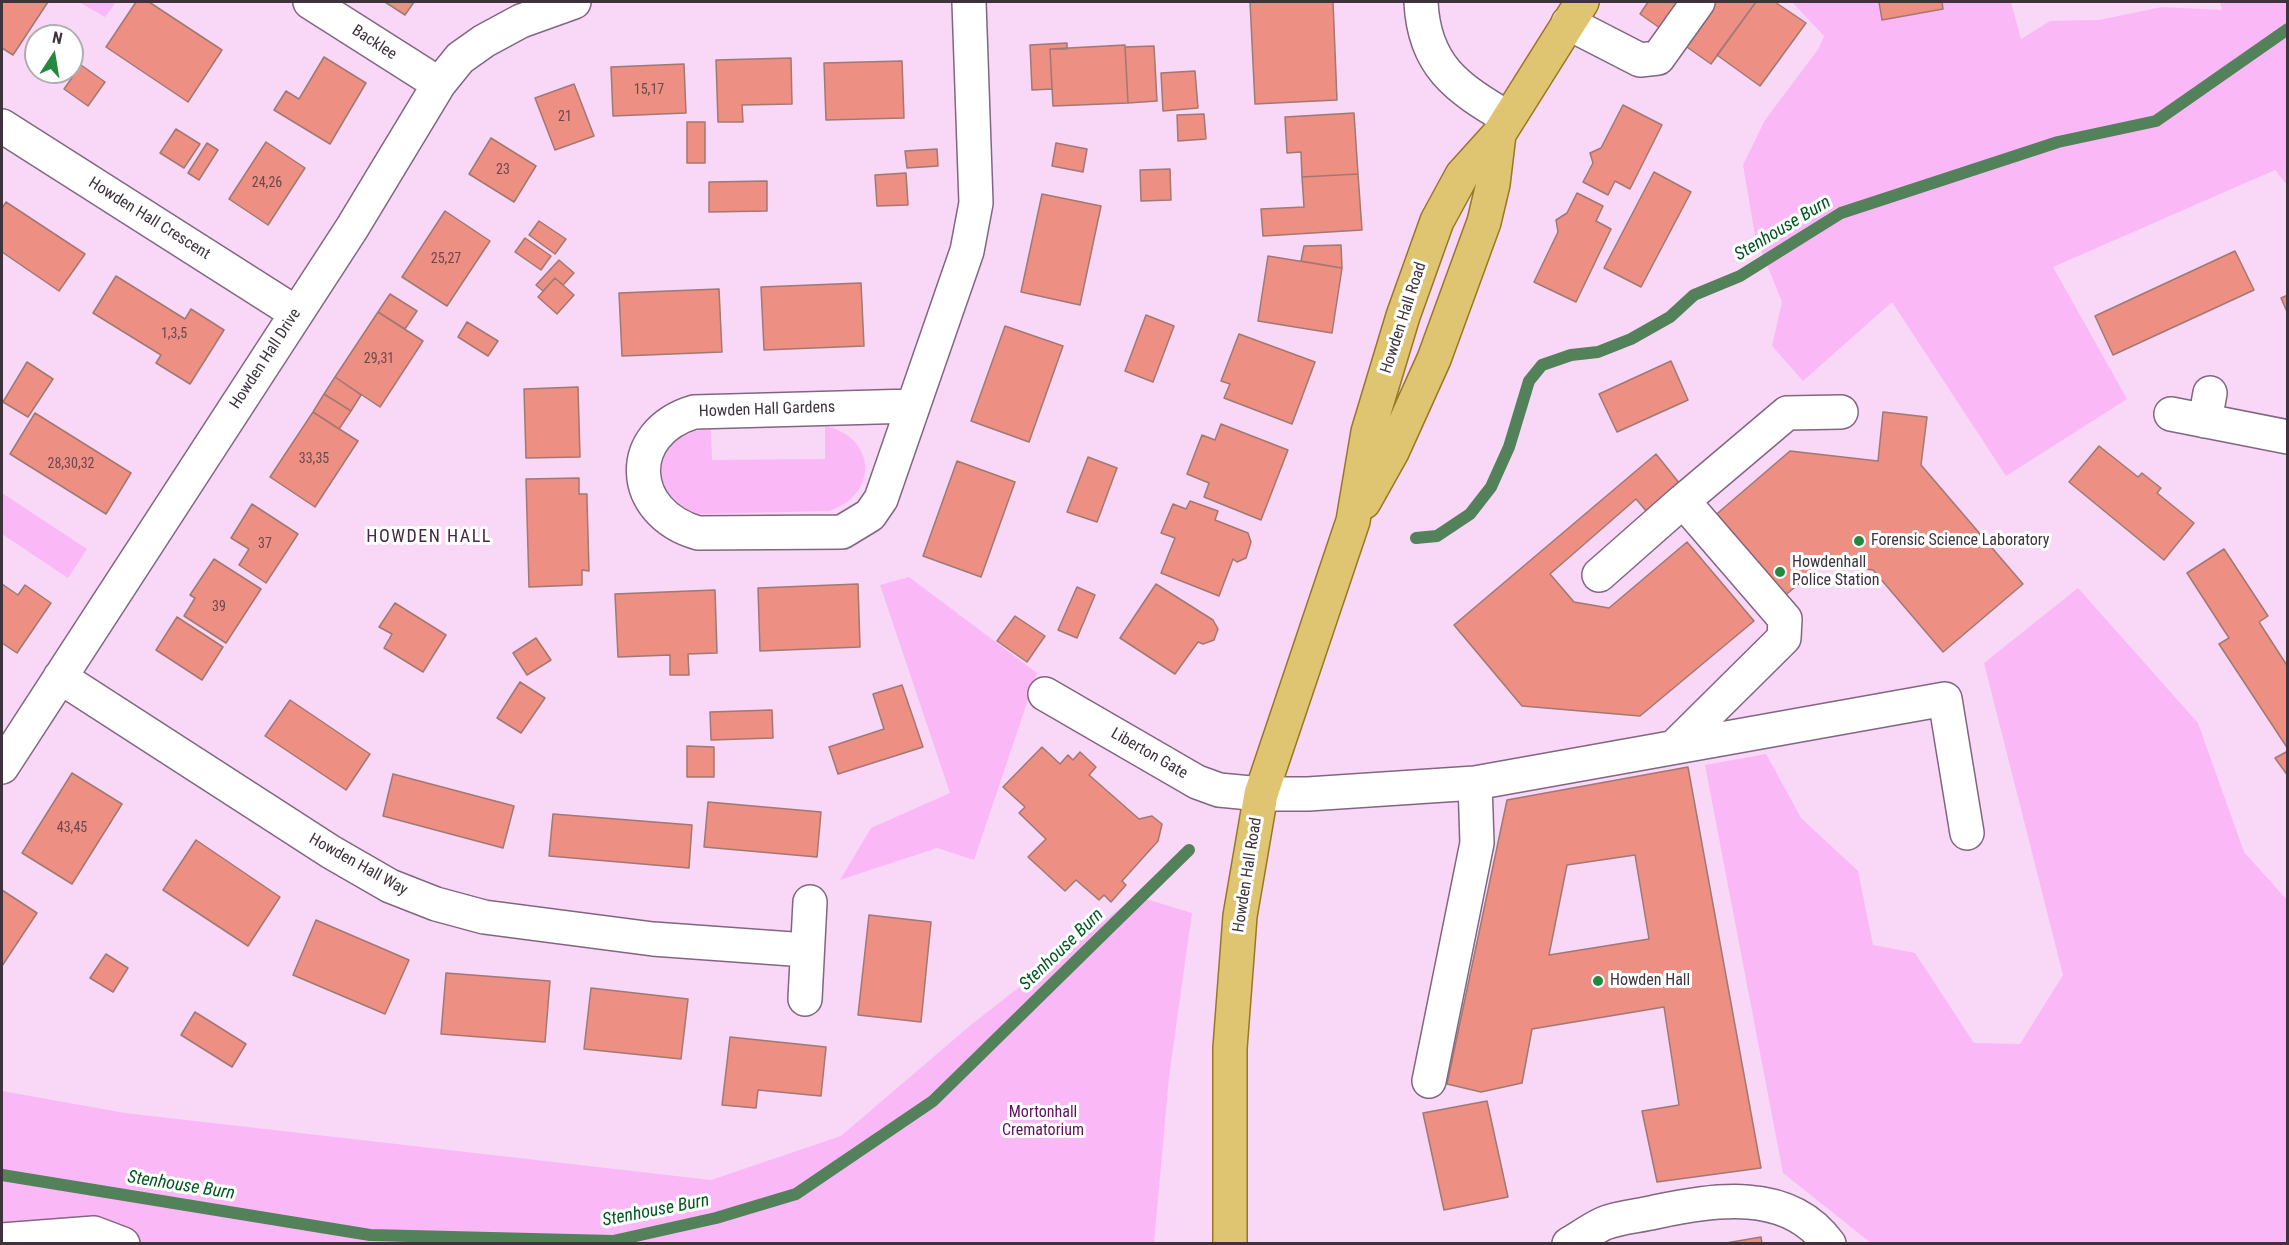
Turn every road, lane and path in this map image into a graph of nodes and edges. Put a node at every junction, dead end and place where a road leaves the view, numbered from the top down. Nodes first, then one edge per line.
1 (310, 2) edge
2 (574, 2) edge
3 (969, 2) edge
4 (1421, 2) edge
5 (1698, 2) edge
6 (1575, 12) edge
7 (439, 84) junction
8 (2, 126) edge
9 (1503, 126) junction
10 (296, 313) junction
11 (913, 406) junction
12 (1841, 412) dead end
13 (2170, 414) dead end
14 (2288, 437) edge
15 (1683, 501) junction
16 (1353, 521) junction
17 (1599, 575) dead end
18 (60, 677) junction
19 (1045, 694) dead end
20 (1675, 746) junction
21 (2, 767) edge
22 (1475, 783) junction
23 (1261, 794) junction
24 (1967, 833) dead end
25 (810, 902) dead end
26 (806, 950) junction
27 (805, 999) dead end
28 (1429, 1081) dead end
29 (2, 1240) edge
30 (123, 1244) edge
31 (1230, 1244) edge
32 (1569, 1244) edge
33 (1829, 1244) edge

1 - 7 street, Backlee
2 - 7 street, Howden Hall Drive
3 - 11 street, Howden Hall Gardens
4 - 9 street
5 - 6 street
6 - 9 main road
7 - 10 street, Howden Hall Drive
8 - 10 street, Howden Hall Crescent
9 - 16 main road, Howden Hall Road
9 - 16 main road, Howden Hall Road
10 - 18 street, Howden Hall Drive
11 - 11 street, Howden Hall Gardens
12 - 15 street
13 - 14 street
15 - 17 street
15 - 20 street
16 - 23 main road, Howden Hall Road
18 - 21 street, Howden Hall Drive
18 - 26 street, Howden Hall Way
19 - 23 street, Liberton Gate
20 - 22 street, Liberton Gate
20 - 24 street, Liberton Gate
22 - 23 street, Liberton Gate
22 - 28 street
23 - 31 main road, Howden Hall Road
25 - 26 street
26 - 27 street
29 - 30 street
32 - 33 street

